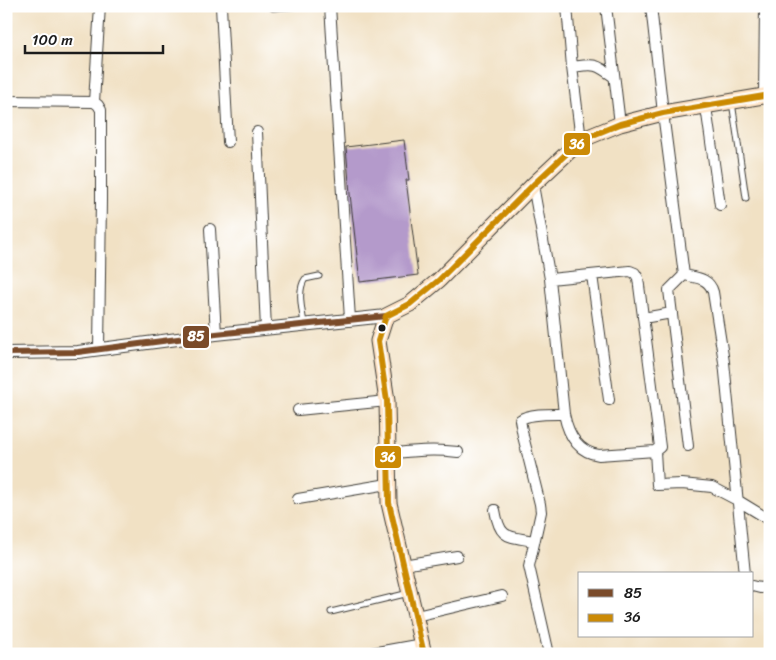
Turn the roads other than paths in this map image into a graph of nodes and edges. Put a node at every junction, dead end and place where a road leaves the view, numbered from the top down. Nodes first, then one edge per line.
1 (100, 6) edge
2 (221, 6) edge
3 (269, 6) edge
4 (302, 6) edge
5 (330, 6) edge
6 (567, 6) edge
7 (606, 6) edge
8 (651, 6) edge
9 (765, 6) edge
10 (572, 66) junction
11 (614, 77) junction
12 (767, 96) edge
13 (6, 102) edge
14 (94, 102) junction
15 (732, 102) junction
16 (706, 107) junction
17 (663, 113) junction
18 (620, 124) junction
19 (257, 132) dead end
20 (580, 140) junction
21 (228, 142) dead end
22 (532, 185) junction
23 (746, 198) dead end
24 (720, 205) dead end
25 (210, 229) dead end
26 (592, 275) junction
27 (684, 275) junction
28 (318, 276) dead end
29 (550, 279) junction
30 (672, 313) junction
31 (386, 316) junction
32 (643, 318) junction
33 (350, 319) junction
34 (304, 324) junction
35 (266, 329) junction
36 (216, 334) junction
37 (99, 349) junction
38 (6, 352) edge
39 (609, 400) dead end
40 (387, 401) junction
41 (298, 410) dead end
42 (564, 414) junction
43 (688, 446) dead end
44 (655, 451) junction
45 (458, 452) dead end
46 (388, 454) junction
47 (388, 484) junction
48 (298, 499) dead end
49 (737, 500) junction
50 (495, 510) dead end
51 (770, 520) edge
52 (534, 541) junction
53 (457, 556) dead end
54 (403, 565) junction
55 (745, 572) edge
56 (754, 586) edge
57 (770, 586) edge
58 (410, 593) junction
59 (502, 596) dead end
60 (331, 612) dead end
61 (416, 616) junction
62 (423, 649) edge
63 (366, 654) edge
64 (549, 654) edge

1 - 14 street
2 - 21 street
3 - 4 lane
5 - 33 street
6 - 10 street
7 - 11 street
8 - 17 street
9 - 12 street
10 - 11 street
10 - 20 street
11 - 18 street
12 - 15 main road
13 - 14 street
14 - 37 street
15 - 16 main road
15 - 23 lane
16 - 17 main road
16 - 24 street
17 - 18 main road
17 - 27 street
18 - 20 main road
19 - 35 street
20 - 22 main road
22 - 29 street
22 - 31 main road
25 - 36 street
26 - 29 street
26 - 32 street
26 - 39 street
27 - 30 street
27 - 49 street
28 - 34 lane
29 - 42 street
30 - 32 street
30 - 43 street
31 - 33 street
31 - 40 main road
32 - 44 street
33 - 34 street
34 - 35 street
35 - 36 street
36 - 37 street
37 - 38 street
40 - 41 street
40 - 46 main road
42 - 44 street
42 - 52 street
44 - 49 street
45 - 46 street
46 - 47 main road
47 - 48 street
47 - 54 main road
49 - 51 street
49 - 55 street
50 - 52 street
52 - 64 street
53 - 54 street
54 - 58 main road
56 - 57 street
58 - 60 lane
58 - 61 main road
59 - 61 street
61 - 62 main road
62 - 63 street

